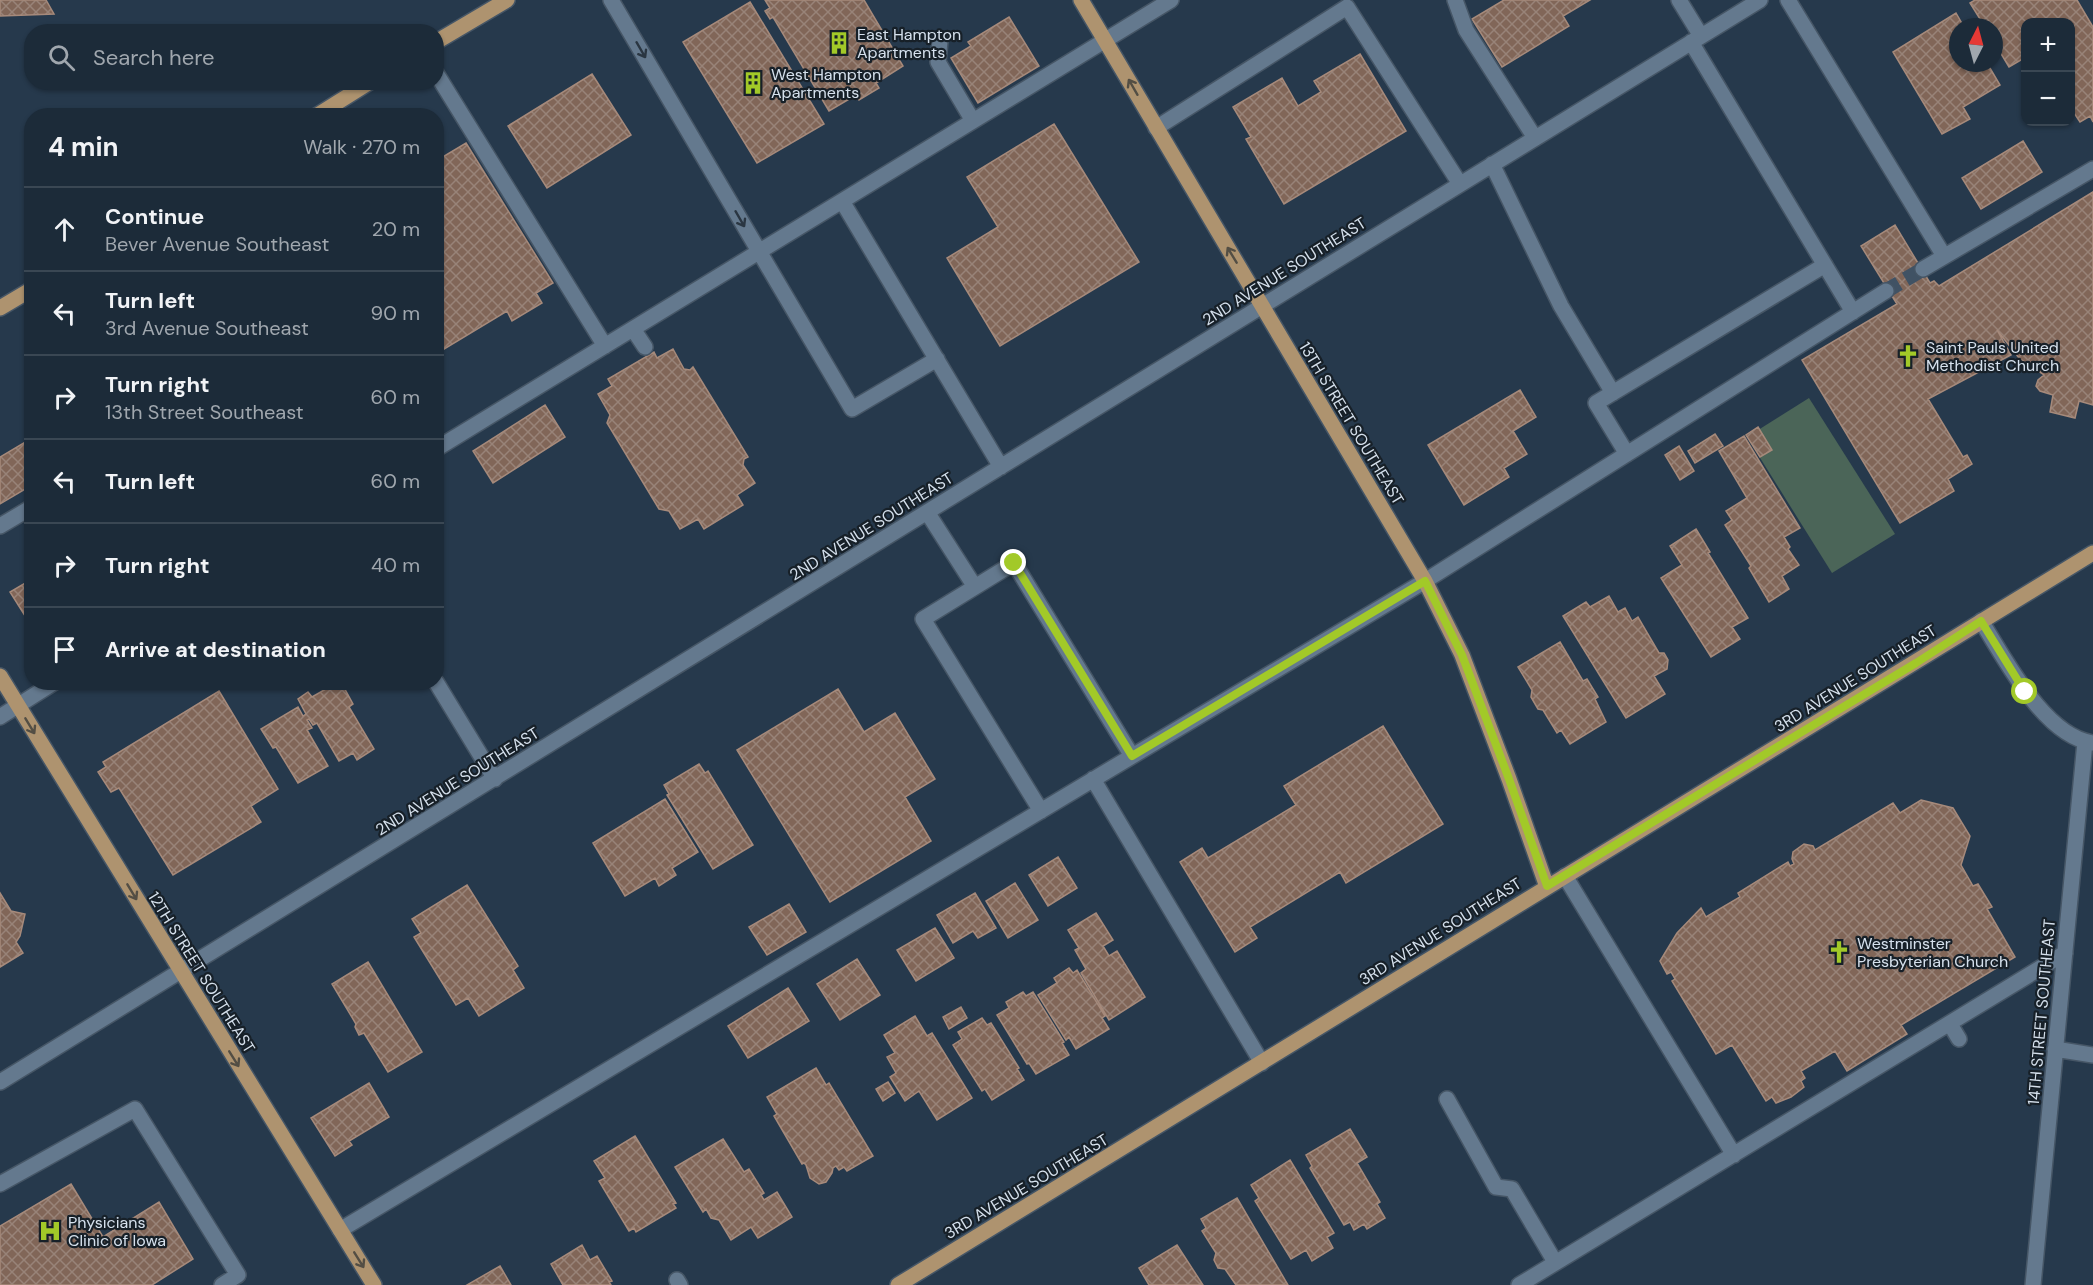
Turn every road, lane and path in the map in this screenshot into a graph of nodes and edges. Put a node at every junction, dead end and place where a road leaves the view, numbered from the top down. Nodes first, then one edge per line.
1 (507, 0) edge
2 (611, 0) edge
3 (1081, 0) edge
4 (1171, 0) edge
5 (1455, 0) edge
6 (1679, 0) edge
7 (1760, 0) edge
8 (1788, 0) edge
9 (444, 37) edge
10 (1696, 39) junction
11 (1105, 40) junction
12 (940, 41) dead end
13 (444, 86) edge
14 (357, 90) edge
15 (329, 108) edge
16 (974, 121) junction
17 (1156, 128) junction
18 (1535, 138) junction
19 (1492, 164) junction
20 (2093, 169) edge
21 (1460, 184) junction
22 (842, 201) junction
23 (759, 252) junction
24 (1944, 256) junction
25 (1825, 266) junction
26 (1923, 269) tunnel mouth
27 (1886, 291) tunnel mouth
28 (24, 297) edge
29 (1261, 306) junction
30 (0, 308) edge
31 (1852, 312) junction
32 (633, 329) junction
33 (605, 346) junction
34 (645, 347) dead end
35 (937, 359) junction
36 (1613, 393) junction
37 (444, 444) edge
38 (1627, 454) junction
39 (1001, 466) junction
40 (24, 512) edge
41 (927, 512) junction
42 (0, 526) edge
43 (2093, 553) edge
44 (1425, 581) junction
45 (975, 587) junction
46 (1981, 621) junction
47 (0, 676) edge
48 (42, 690) edge
49 (441, 690) edge
50 (18, 705) junction
51 (0, 717) edge
52 (2089, 742) edge
53 (1132, 756) junction
54 (495, 779) junction
55 (1093, 779) junction
56 (1041, 811) junction
57 (1565, 876) junction
58 (1547, 886) junction
59 (2065, 953) junction
60 (181, 972) junction
61 (1950, 1024) junction
62 (1959, 1038) dead end
63 (2055, 1049) junction
64 (2093, 1055) edge
65 (1262, 1063) junction
66 (0, 1082) edge
67 (1447, 1099) dead end
68 (1734, 1155) junction
69 (0, 1184) edge
70 (340, 1230) junction
71 (1555, 1262) junction
72 (241, 1280) edge
73 (222, 1285) edge
74 (374, 1285) edge
75 (898, 1285) edge
76 (1519, 1285) edge
77 (2033, 1285) edge

1 - 9 main road
2 -> 23 street
3 - 11 main road, 13TH STREET SOUTHEAST
4 - 11 street
5 - 18 street
6 - 10 street
7 - 10 street, 2ND AVENUE SOUTHEAST
8 - 24 street
10 - 18 street, 2ND AVENUE SOUTHEAST
10 - 25 street
11 - 16 street
17 -> 11 main road, 13TH STREET SOUTHEAST
12 - 16 street
13 - 33 street
14 - 15 main road
16 - 22 street
17 - 21 street
29 -> 17 main road, 13TH STREET SOUTHEAST
18 - 19 street, 2ND AVENUE SOUTHEAST
19 - 21 street, 2ND AVENUE SOUTHEAST
19 - 36 street
20 - 24 street
21 - 29 street, 2ND AVENUE SOUTHEAST
22 - 23 street
22 - 35 street
23 - 32 street
23 - 35 street
24 - 26 street
25 - 31 street
25 - 36 street
27 - 31 street
28 - 30 main road
29 - 39 street, 2ND AVENUE SOUTHEAST
29 - 44 main road, 13TH STREET SOUTHEAST
31 - 38 street
32 - 33 street
32 - 34 street
33 - 37 street
35 - 39 street
36 - 38 street
38 - 44 street
39 - 41 street, 2ND AVENUE SOUTHEAST
40 - 42 street
41 - 45 street
41 - 54 street, 2ND AVENUE SOUTHEAST
43 - 46 main road, 3RD AVENUE SOUTHEAST
44 - 53 street
44 - 58 main road, 13TH STREET SOUTHEAST
45 - 53 street
45 - 56 street
46 - 52 street
46 - 57 main road, 3RD AVENUE SOUTHEAST
47 - 50 main road, 12TH STREET SOUTHEAST
48 - 50 street
49 - 54 street
50 - 51 street
50 -> 60 main road, 12TH STREET SOUTHEAST
52 - 59 street, 14TH STREET SOUTHEAST
53 - 55 street
54 - 60 street, 2ND AVENUE SOUTHEAST
55 - 56 street
55 - 65 street
56 - 70 street
57 - 58 main road, 3RD AVENUE SOUTHEAST
57 - 68 street
58 - 65 main road, 3RD AVENUE SOUTHEAST
59 - 61 street
59 - 63 street, 14TH STREET SOUTHEAST
60 - 66 street, 2ND AVENUE SOUTHEAST
60 -> 70 main road, 12TH STREET SOUTHEAST
61 - 62 street
61 - 68 street
63 - 64 street
63 - 77 street, 14TH STREET SOUTHEAST
65 - 75 main road, 3RD AVENUE SOUTHEAST
67 - 71 street
68 - 71 street
69 - 72 street
70 -> 74 main road, 12TH STREET SOUTHEAST
71 - 76 street
72 - 73 street

